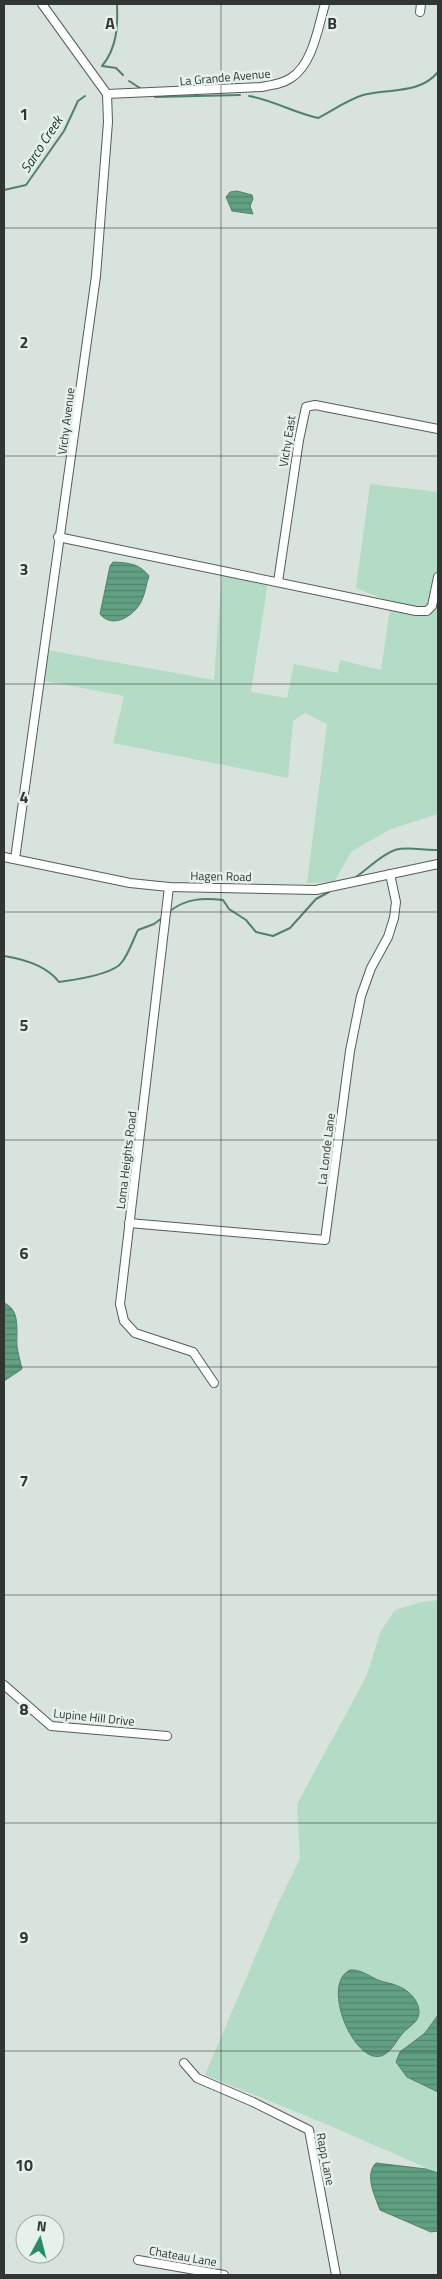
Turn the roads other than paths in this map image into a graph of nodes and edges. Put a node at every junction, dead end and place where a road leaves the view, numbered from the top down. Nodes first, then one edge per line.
1 (42, 4) edge
2 (325, 4) edge
3 (107, 94) junction
4 (438, 429) edge
5 (58, 537) junction
6 (438, 577) edge
7 (278, 582) junction
8 (4, 857) edge
9 (15, 859) junction
10 (438, 864) edge
11 (390, 874) junction
12 (169, 887) junction
13 (129, 1223) junction
14 (214, 1383) dead end
15 (4, 1685) edge
16 (167, 1736) dead end
17 (184, 2063) dead end
18 (138, 2260) dead end
19 (224, 2275) edge
20 (336, 2275) edge

1 - 3 street
2 - 3 street, La Grande Avenue
3 - 5 street, Vichy Avenue
4 - 7 street, Vichy East
5 - 7 street
5 - 9 street, Vichy Avenue
6 - 7 street
8 - 9 street, Hagen Road
9 - 12 street, Hagen Road
10 - 11 street, Hagen Road
11 - 12 street, Hagen Road
11 - 13 street, La Londe Lane
12 - 13 street, Loma Heights Road
13 - 14 street, Loma Heights Road
15 - 16 street, Lupine Hill Drive
17 - 20 street, Rapp Lane
18 - 19 street, Chateau Lane

